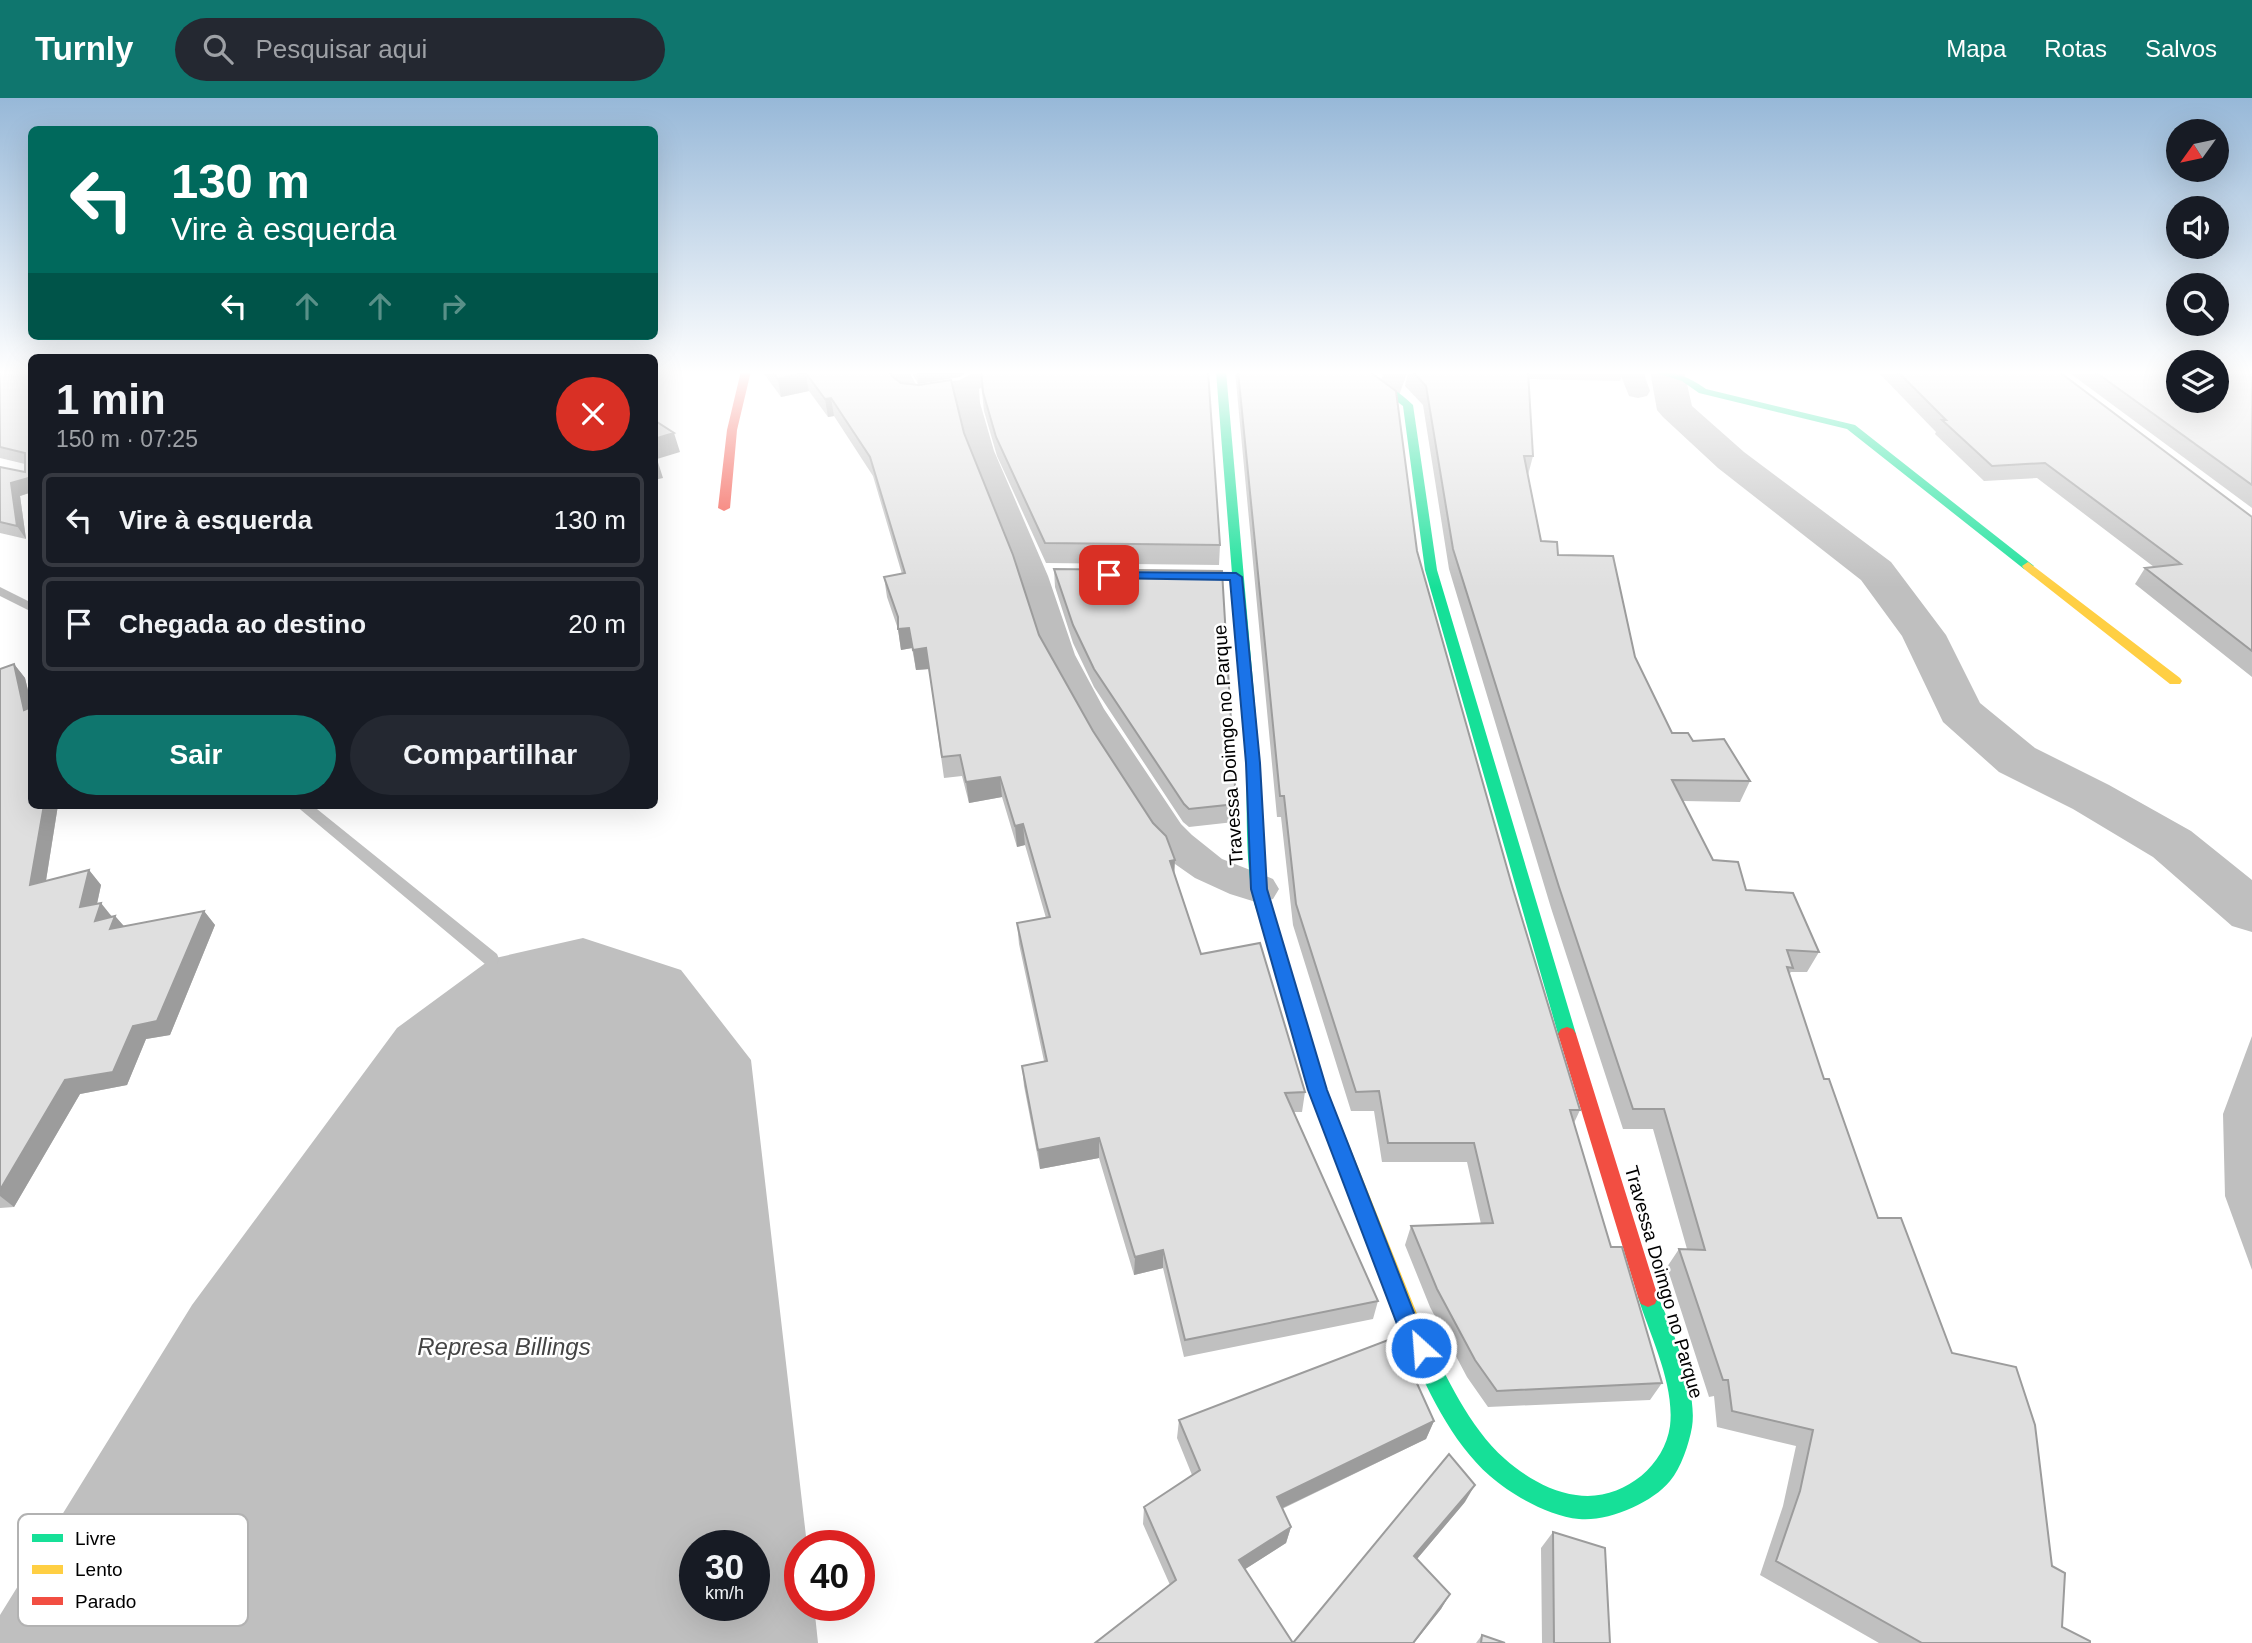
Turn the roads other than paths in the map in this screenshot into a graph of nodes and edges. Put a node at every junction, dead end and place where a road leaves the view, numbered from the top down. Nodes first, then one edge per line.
1 (731, 443) edge
2 (981, 443) edge
3 (1222, 443) edge
4 (1413, 443) edge
5 (1872, 443) edge
6 (724, 508) dead end
7 (2175, 681) dead end
8 (1259, 889) junction

1 - 6 street
2 - 8 street
3 - 8 street, Travessa Doimgo no Parque
4 - 8 street, Travessa Doimgo no Parque
5 - 7 street

